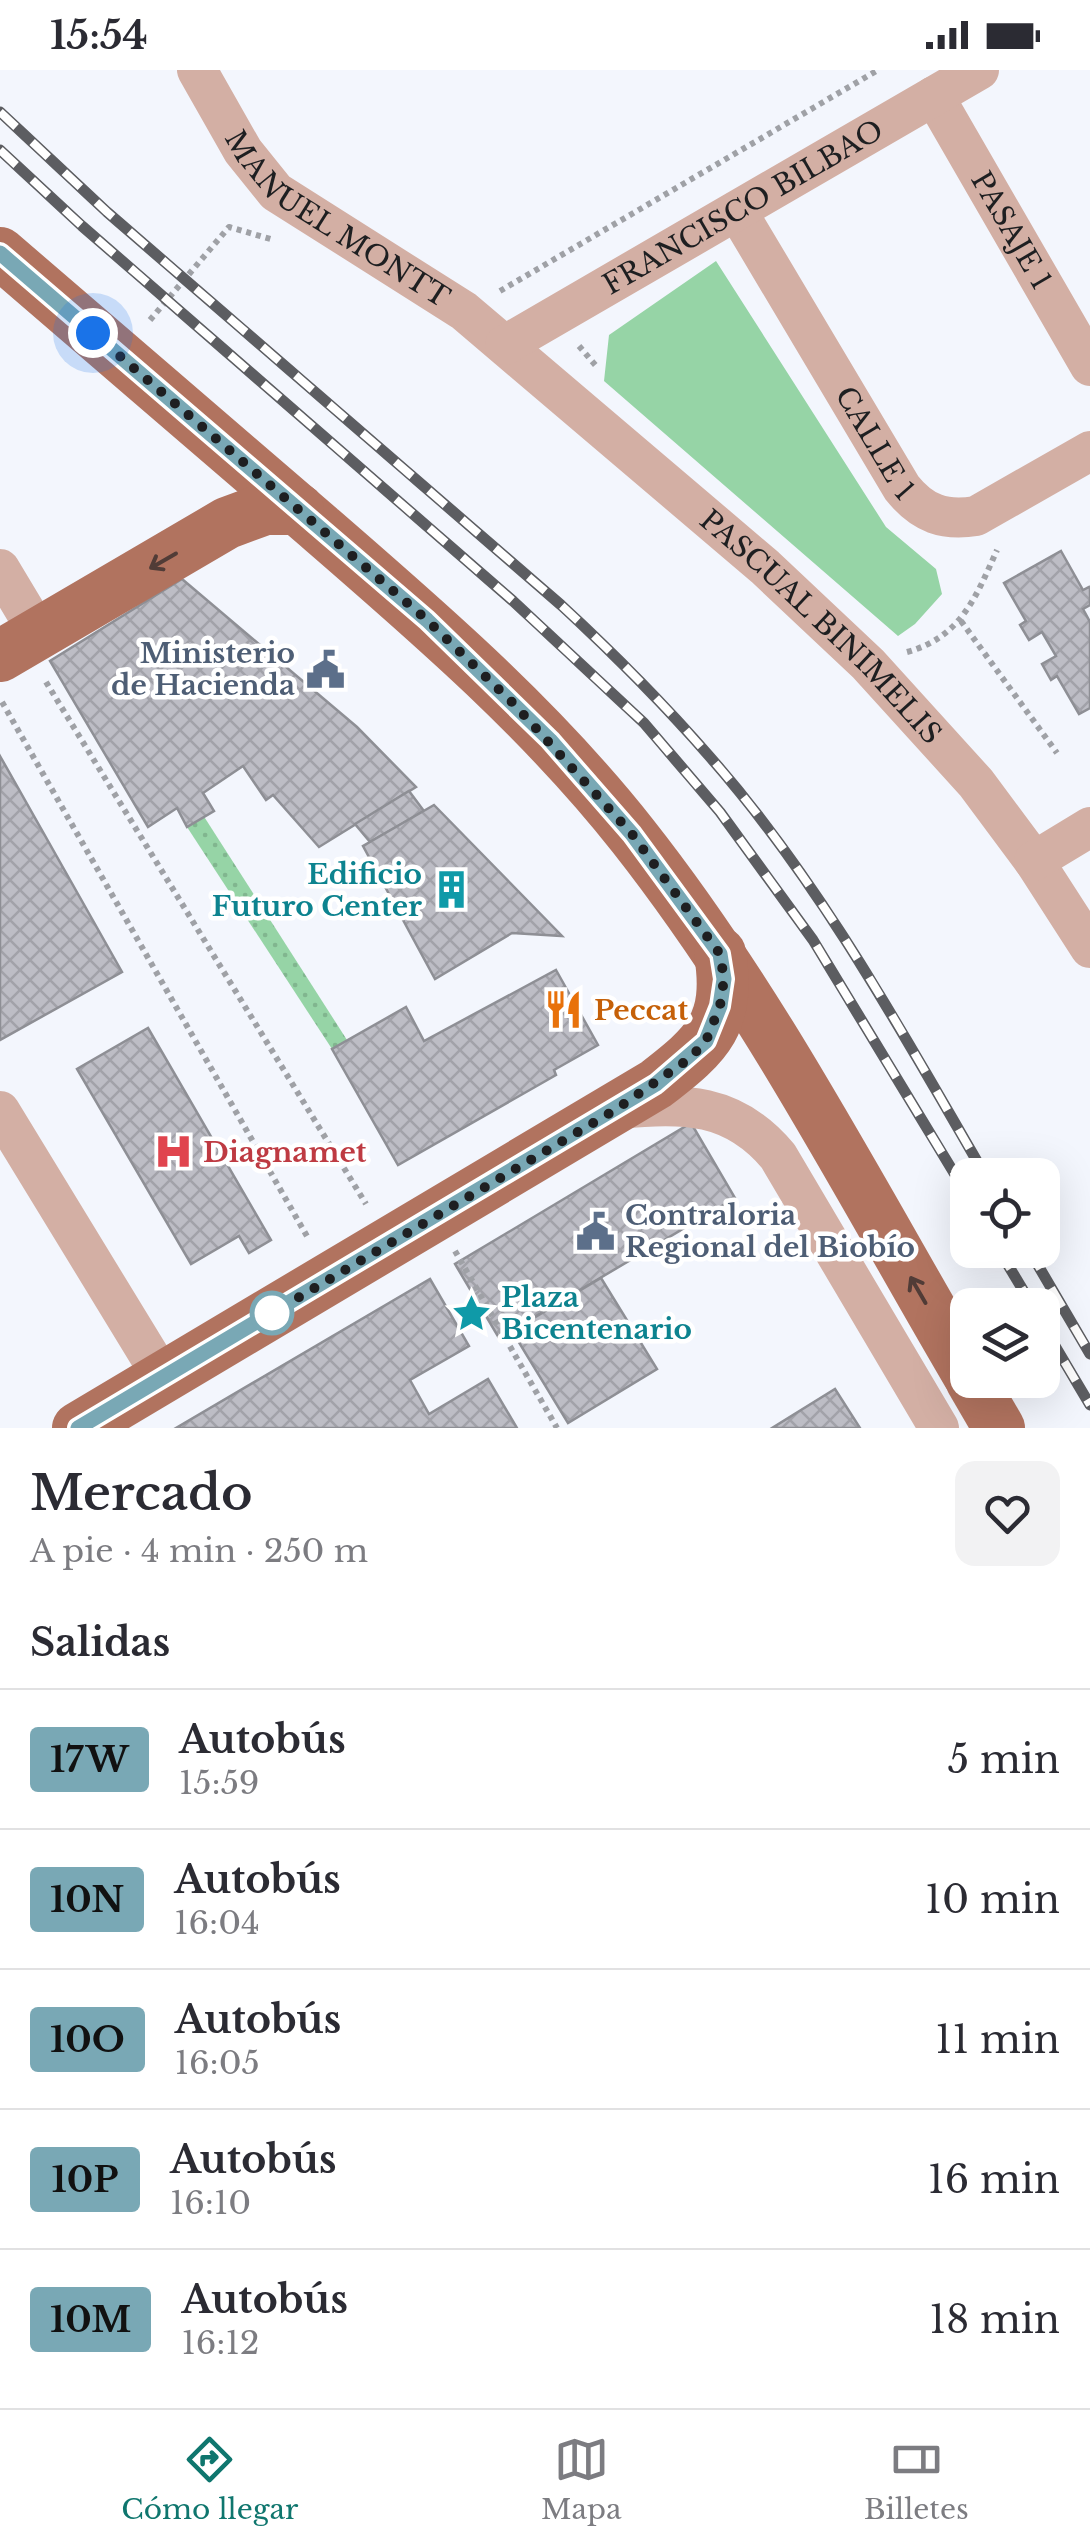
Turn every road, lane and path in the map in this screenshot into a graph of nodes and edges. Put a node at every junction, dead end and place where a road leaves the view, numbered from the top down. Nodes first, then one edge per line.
1 (197, 70) edge
2 (878, 70) edge
3 (979, 70) edge
4 (934, 96) junction
5 (736, 211) junction
6 (290, 244) dead end
7 (0, 253) edge
8 (464, 311) junction
9 (150, 320) dead end
10 (506, 345) junction
11 (1090, 366) edge
12 (1090, 451) edge
13 (992, 508) junction
14 (298, 509) junction
15 (0, 569) edge
16 (961, 621) junction
17 (21, 644) edge
18 (868, 664) junction
19 (0, 698) edge
20 (1057, 753) dead end
21 (1090, 827) edge
22 (1034, 861) junction
23 (1090, 948) edge
24 (720, 954) junction
25 (615, 1110) junction
26 (0, 1111) edge
27 (435, 1216) junction
28 (390, 1244) junction
29 (330, 1278) junction
30 (950, 1344) edge
31 (163, 1378) junction
32 (981, 1398) edge
33 (93, 1424) edge
34 (557, 1428) edge
35 (939, 1428) edge
36 (999, 1428) edge

1 - 8 street, MANUEL MONTT
2 - 8 path
3 - 4 street, FRANCISCO BILBAO
4 - 5 street, FRANCISCO BILBAO
4 - 11 street, PASAJE 1
5 - 10 street, FRANCISCO BILBAO
5 - 13 street, CALLE 1
6 - 9 path
7 - 14 main road
8 - 10 street, MANUEL MONTT
10 - 18 street, PASCUAL BINIMELIS
12 - 13 street, CALLE 1
13 - 16 path
14 -> 17 main road
14 - 24 main road
15 - 17 street
16 - 18 path
16 - 20 path
17 - 28 path
18 - 22 street, PASCUAL BINIMELIS
19 - 29 path
21 - 22 street
22 - 23 street, PASCUAL BINIMELIS
24 - 25 main road
30 -> 24 main road
25 - 27 main road
25 - 35 street
26 - 31 street
27 - 28 main road
27 - 34 path
28 - 29 main road
29 - 31 main road
31 - 33 main road
32 - 36 main road

